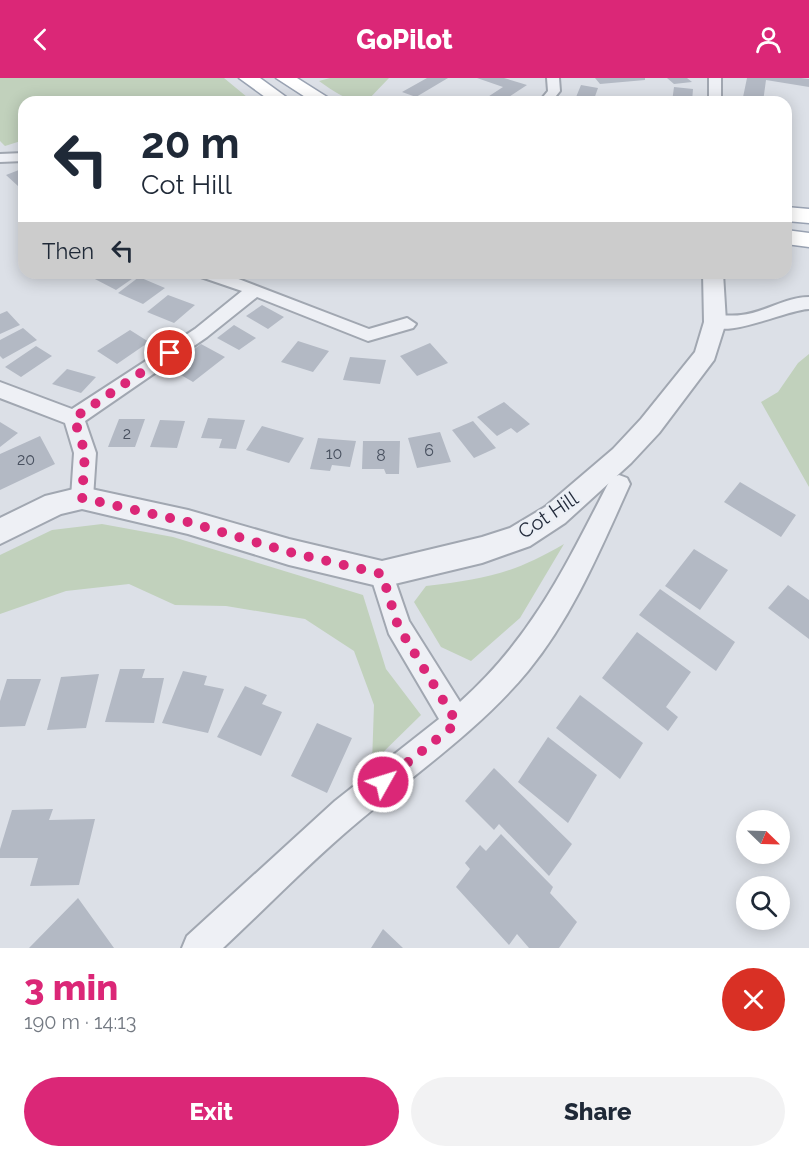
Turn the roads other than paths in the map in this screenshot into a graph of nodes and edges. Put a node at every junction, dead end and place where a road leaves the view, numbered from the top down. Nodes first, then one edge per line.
1 (248, 78) edge
2 (285, 78) edge
3 (553, 78) edge
4 (715, 78) edge
5 (275, 96) edge
6 (316, 96) edge
7 (550, 96) edge
8 (715, 96) edge
9 (18, 157) edge
10 (0, 158) edge
11 (792, 215) edge
12 (809, 216) edge
13 (792, 238) edge
14 (809, 241) edge
15 (792, 243) edge
16 (224, 279) edge
17 (713, 279) edge
18 (255, 290) junction
19 (809, 303) edge
20 (715, 322) junction
21 (407, 324) dead end
22 (0, 389) edge
23 (74, 418) junction
24 (619, 484) dead end
25 (82, 498) junction
26 (0, 532) edge
27 (382, 574) junction
28 (457, 723) junction
29 (200, 948) edge

1 - 5 main road
2 - 6 main road
3 - 7 street
4 - 8 street
9 - 10 street
11 - 12 main road
13 - 14 main road
14 - 15 street
16 - 18 street
17 - 20 street, Cot Hill
18 - 21 street
18 - 23 street
19 - 20 street
20 - 27 street, Cot Hill
22 - 23 street
23 - 25 street
24 - 28 street, Cot Hill
25 - 26 street
25 - 27 street
27 - 28 street
28 - 29 street, Cot Hill

